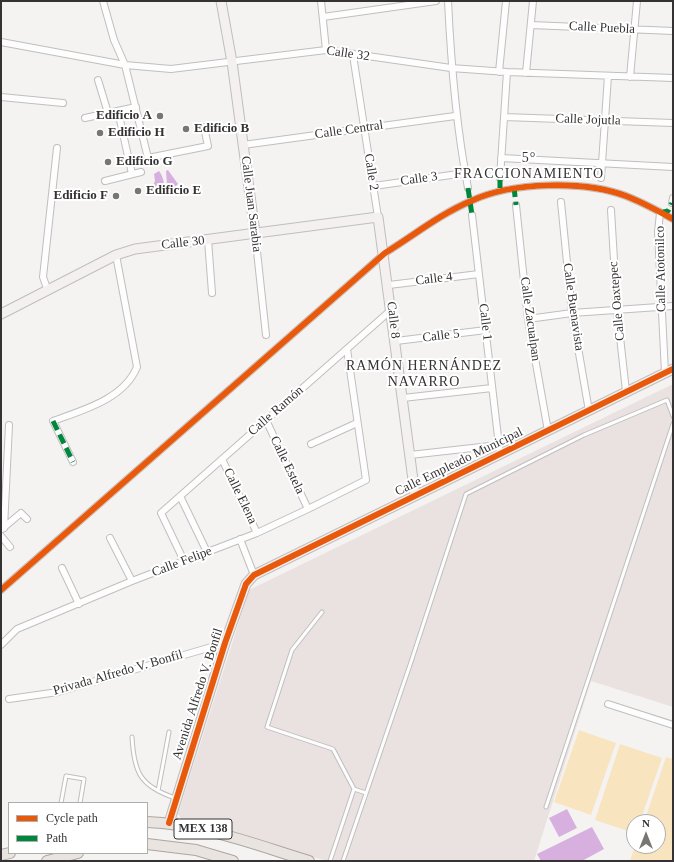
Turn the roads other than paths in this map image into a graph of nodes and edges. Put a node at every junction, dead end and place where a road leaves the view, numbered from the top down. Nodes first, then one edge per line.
1 (103, 1) edge
2 (221, 1) edge
3 (321, 1) edge
4 (436, 1) edge
5 (448, 1) edge
6 (506, 1) edge
7 (533, 1) edge
8 (637, 1) edge
9 (323, 17) junction
10 (530, 25) junction
11 (634, 29) junction
12 (673, 31) edge
13 (1, 42) edge
14 (326, 50) junction
15 (353, 55) junction
16 (232, 62) junction
17 (126, 65) junction
18 (451, 68) junction
19 (499, 72) junction
20 (507, 72) junction
21 (526, 73) junction
22 (608, 76) junction
23 (630, 77) junction
24 (673, 78) edge
25 (98, 80) dead end
26 (1, 97) edge
27 (63, 103) dead end
28 (136, 107) junction
29 (118, 111) junction
30 (108, 113) junction
31 (455, 116) junction
32 (504, 116) junction
33 (85, 118) dead end
34 (605, 121) junction
35 (673, 123) edge
36 (204, 127) dead end
37 (364, 128) junction
38 (243, 146) junction
39 (57, 148) dead end
40 (501, 158) junction
41 (602, 162) junction
42 (673, 167) edge
43 (141, 172) dead end
44 (465, 173) junction
45 (132, 174) junction
46 (500, 178) dead end
47 (601, 178) dead end
48 (104, 181) dead end
49 (374, 186) junction
50 (468, 188) dead end
51 (561, 202) dead end
52 (516, 205) dead end
53 (611, 210) dead end
54 (660, 213) dead end
55 (472, 215) dead end
56 (378, 217) junction
57 (673, 219) edge
58 (255, 233) junction
59 (208, 240) junction
60 (385, 254) junction
61 (116, 255) junction
62 (479, 274) junction
63 (389, 285) junction
64 (48, 290) junction
65 (212, 293) dead end
66 (673, 306) edge
67 (661, 307) junction
68 (392, 309) junction
69 (617, 310) junction
70 (572, 313) junction
71 (1, 314) edge
72 (528, 319) junction
73 (486, 330) junction
74 (266, 336) dead end
75 (396, 341) junction
76 (347, 349) junction
77 (669, 371) edge
78 (492, 388) junction
79 (626, 391) junction
80 (403, 398) junction
81 (589, 410) junction
82 (673, 416) edge
83 (266, 420) junction
84 (357, 423) junction
85 (673, 424) edge
86 (9, 425) dead end
87 (548, 431) junction
88 (311, 444) dead end
89 (499, 450) junction
90 (410, 455) junction
91 (222, 459) junction
92 (73, 462) dead end
93 (415, 495) junction
94 (180, 496) junction
95 (308, 510) junction
96 (27, 519) dead end
97 (2, 529) edge
98 (257, 532) junction
99 (1, 536) edge
100 (110, 538) dead end
101 (240, 539) junction
102 (10, 547) dead end
103 (207, 552) junction
104 (184, 561) junction
105 (62, 568) dead end
106 (254, 575) junction
107 (132, 581) junction
108 (1, 590) edge
109 (80, 604) junction
110 (322, 612) dead end
111 (225, 642) junction
112 (1, 645) edge
113 (9, 699) dead end
114 (608, 704) dead end
115 (673, 725) edge
116 (169, 732) dead end
117 (132, 737) dead end
118 (354, 789) junction
119 (158, 791) junction
120 (366, 793) junction
121 (62, 796) junction
122 (66, 796) dead end
123 (76, 798) dead end
124 (177, 798) junction
125 (80, 801) edge
126 (61, 802) edge
127 (546, 807) dead end
128 (148, 822) edge
129 (169, 822) junction
130 (148, 844) edge
131 (76, 854) edge
132 (214, 858) edge
133 (61, 860) edge
134 (47, 861) edge
135 (233, 861) edge
136 (309, 861) edge
137 (330, 861) edge
138 (343, 861) edge

1 - 17 street
2 - 16 street, Calle Juan Sarabia
3 - 9 street
4 - 9 street
5 - 18 street
6 - 19 street
7 - 10 street
8 - 11 street
9 - 14 street
10 - 11 street, Calle Puebla
10 - 21 street
11 - 12 street, Calle Puebla
11 - 23 street
13 - 17 street, Calle 32
14 - 15 street, Calle 32
14 - 16 street, Calle 32
15 - 18 street, Calle 32
15 - 37 street, Calle 2
16 - 17 street, Calle 32
16 - 38 street, Calle Juan Sarabia
17 - 28 street
18 - 19 street, Calle 32
18 - 31 street
19 - 20 street, Calle 32
20 - 21 street, Calle 32
20 - 32 street
21 - 22 street, Calle 32
22 - 23 street, Calle 32
22 - 34 street
23 - 24 street, Calle 32
25 - 30 street
26 - 27 street
28 - 29 street
28 - 36 street
29 - 30 street
29 - 45 street
30 - 33 street
31 - 37 street, Calle Central
31 - 44 street
32 - 34 street, Calle Jojutla
32 - 40 street
34 - 35 street, Calle Jojutla
34 - 41 street
37 - 38 street, Calle Central
37 - 49 street, Calle 2
38 - 58 street, Calle Juan Sarabia
39 - 64 street
40 - 41 street
40 - 46 street
41 - 42 street
41 - 47 street
43 - 45 street
44 - 49 street, Calle 3
44 - 50 street
45 - 48 street
49 - 56 street, Calle 2
51 - 70 street, Calle Buenavista
52 - 72 street, Calle Zacualpan
53 - 69 street, Calle Oaxtepec
54 - 67 street, Calle Atotonilco
55 - 62 street, Calle 1
56 - 58 street, Calle 30
56 - 60 street, Calle 8
57 - 60 street
58 - 59 street, Calle 30
58 - 74 street, Calle Juan Sarabia
59 - 61 street, Calle 30
59 - 65 street
60 - 63 street, Calle 8
60 - 108 street
61 - 64 street, Calle 30
61 - 92 street
62 - 63 street, Calle 4
62 - 73 street, Calle 1
63 - 68 street, Calle 8
64 - 71 street, Calle 30
66 - 67 street
67 - 69 street
67 - 77 street, Calle Atotonilco
68 - 75 street, Calle 8
68 - 76 street, Calle Ramón
69 - 70 street
69 - 79 street, Calle Oaxtepec
70 - 72 street
70 - 81 street, Calle Buenavista
72 - 87 street, Calle Zacualpan
73 - 75 street, Calle 5
73 - 78 street, Calle 1
75 - 80 street, Calle 8
76 - 83 street, Calle Ramón
76 - 84 street
77 - 79 street, Calle Empleado Municipal
78 - 80 street
78 - 89 street, Calle 1
79 - 81 street, Calle Empleado Municipal
80 - 90 street, Calle 8
81 - 87 street, Calle Empleado Municipal
82 - 120 lane
83 - 91 street, Calle Ramón
83 - 95 street, Calle Estela
84 - 88 street
84 - 95 street, Calle Felipe
85 - 127 lane
86 - 97 street
87 - 89 street, Calle Empleado Municipal
89 - 90 street
89 - 93 street, Calle Empleado Municipal
90 - 93 street, Calle 8
91 - 94 street, Calle Ramón
91 - 98 street, Calle Elena
93 - 106 street, Calle Empleado Municipal
94 - 103 street
94 - 104 street, Calle Ramón
95 - 98 street, Calle Felipe
96 - 97 street
98 - 101 street, Calle Felipe
99 - 102 street
100 - 107 street
101 - 103 street, Calle Felipe
101 - 106 street
103 - 104 street, Calle Felipe
104 - 107 street, Calle Felipe
105 - 109 street
106 - 111 street, Avenida Alfredo V. Bonfil
107 - 109 street, Calle Felipe
109 - 112 street, Calle Felipe
110 - 118 lane
111 - 113 street, Privada Alfredo V. Bonfil
111 - 124 street, Avenida Alfredo V. Bonfil
114 - 115 street
116 - 119 lane
117 - 119 lane
118 - 120 lane
118 - 137 lane
119 - 124 lane
120 - 138 lane
121 - 122 lane
121 - 125 lane
121 - 126 lane
123 - 125 lane
124 - 129 street, Avenida Alfredo V. Bonfil
128 - 129 main road, MEX 138
129 - 136 main road, MEX 138
130 - 132 main road, MEX 138
131 - 133 main road
132 - 135 main road, MEX 138
133 - 134 main road

